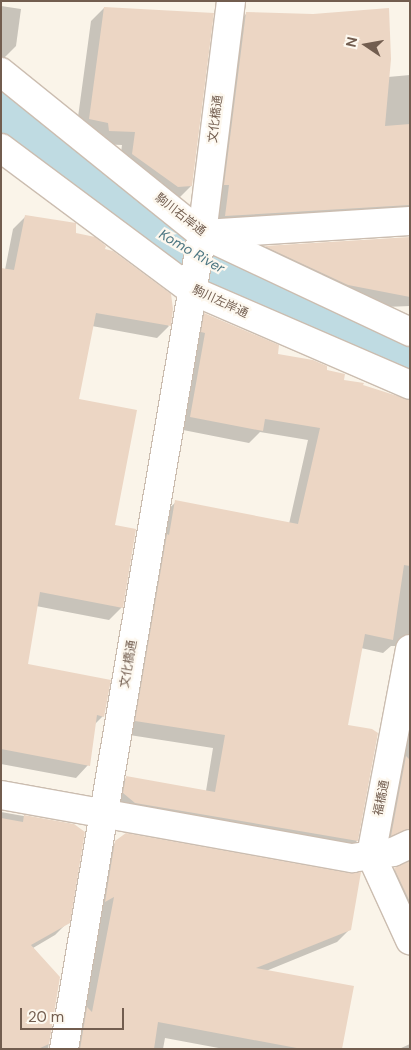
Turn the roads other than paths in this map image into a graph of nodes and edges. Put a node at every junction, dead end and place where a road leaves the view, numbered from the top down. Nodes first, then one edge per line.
1 (231, 1) edge
2 (1, 72) edge
3 (1, 148) edge
4 (410, 222) edge
5 (202, 236) junction
6 (194, 285) junction
7 (410, 332) edge
8 (410, 385) edge
9 (410, 648) edge
10 (1, 795) edge
11 (103, 812) junction
12 (410, 844) edge
13 (371, 856) junction
14 (410, 940) edge
15 (64, 1049) edge

1 - 5 street, 文化橋通
2 - 5 street, 駒川右岸通
3 - 6 street, 駒川左岸通
4 - 5 street
5 - 6 street, 文化橋通
5 - 7 street, 駒川右岸通
6 - 8 street, 駒川左岸通
6 - 11 street, 文化橋通
9 - 13 street, 福橋通
10 - 11 street
11 - 13 street
11 - 15 street, 文化橋通
12 - 13 street
13 - 14 street

